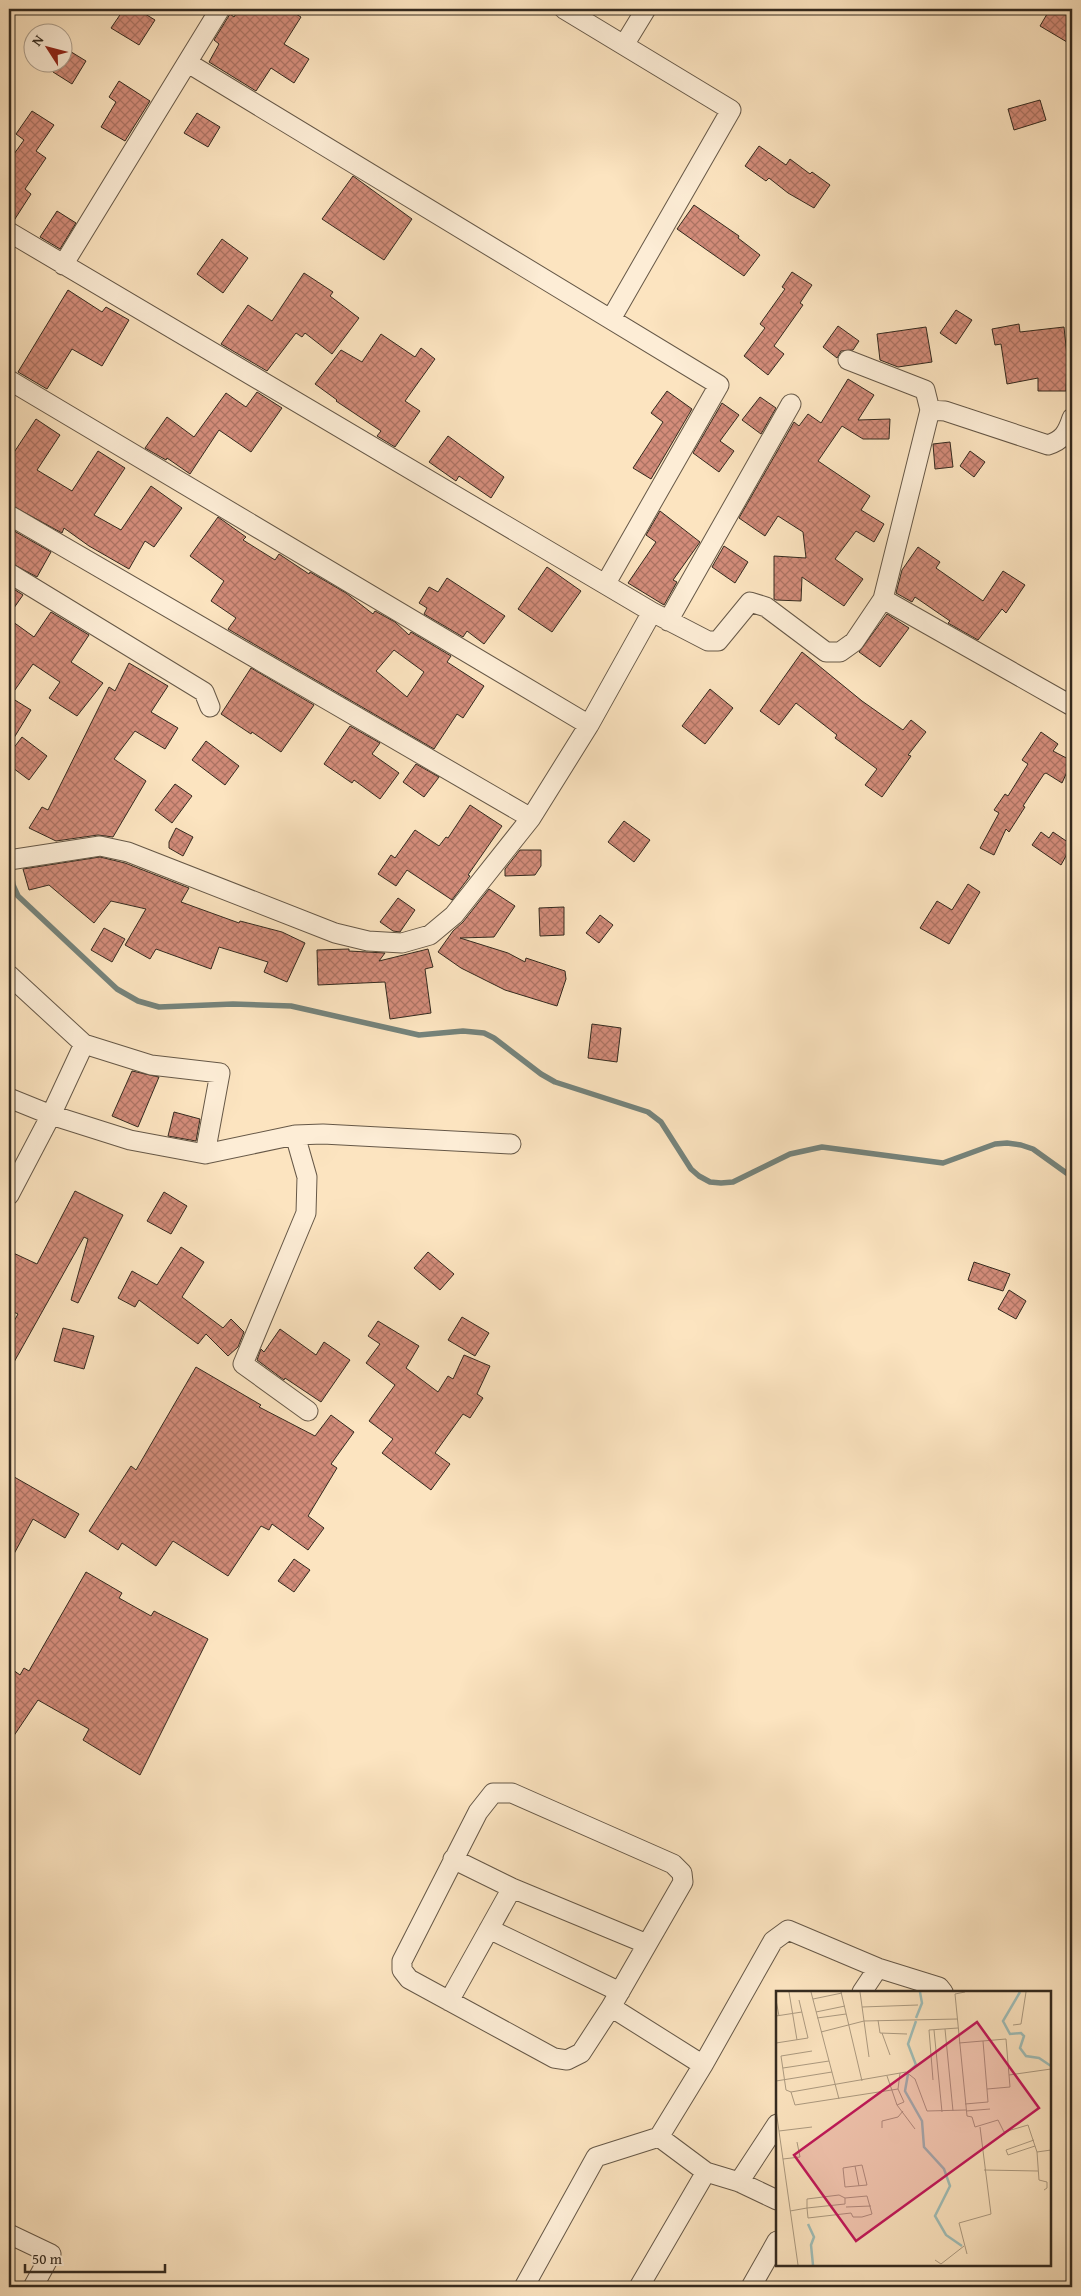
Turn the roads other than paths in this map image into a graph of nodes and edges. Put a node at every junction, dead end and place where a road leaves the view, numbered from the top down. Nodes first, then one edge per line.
1 (220, 9) edge
2 (564, 9) edge
3 (646, 9) edge
4 (624, 45) junction
5 (188, 63) junction
6 (9, 232) edge
7 (63, 265) junction
8 (610, 319) junction
9 (848, 360) dead end
10 (9, 380) edge
11 (791, 404) dead end
12 (930, 410) junction
13 (1072, 418) edge
14 (9, 515) edge
15 (9, 573) edge
16 (606, 583) junction
17 (883, 600) junction
18 (660, 617) junction
19 (1072, 706) edge
20 (210, 707) dead end
21 (589, 725) junction
22 (531, 818) junction
23 (9, 860) edge
24 (9, 975) edge
25 (84, 1044) junction
26 (9, 1098) edge
27 (51, 1115) junction
28 (295, 1135) junction
29 (510, 1144) dead end
30 (205, 1154) junction
31 (9, 1195) edge
32 (308, 1411) dead end
33 (454, 1859) junction
34 (512, 1888) junction
35 (489, 1929) junction
36 (647, 1944) junction
37 (878, 1968) junction
38 (863, 1991) edge
39 (942, 1991) edge
40 (616, 1999) junction
41 (449, 2001) junction
42 (703, 2065) junction
43 (776, 2126) edge
44 (659, 2137) junction
45 (706, 2172) junction
46 (739, 2182) junction
47 (776, 2200) edge
48 (9, 2234) edge
49 (776, 2243) edge
50 (33, 2287) edge
51 (524, 2287) edge
52 (639, 2287) edge
53 (751, 2287) edge

1 - 5 street
2 - 4 street
3 - 4 street
4 - 8 street
5 - 7 street
5 - 8 street
6 - 7 street
7 - 16 street
8 - 16 street
9 - 12 street
10 - 21 street
11 - 18 street
12 - 13 street
12 - 17 street
14 - 22 street
15 - 20 street
16 - 18 street
17 - 18 street
17 - 19 street
18 - 21 street
21 - 22 street
22 - 23 street
24 - 25 street
25 - 27 street
25 - 30 street
26 - 27 street
27 - 30 street
27 - 31 street
28 - 29 street
28 - 30 street
28 - 32 street
33 - 34 street
33 - 36 street
33 - 41 street
34 - 35 street
34 - 36 street
35 - 40 street
35 - 41 street
36 - 40 street
37 - 38 street
37 - 39 street
37 - 42 street
40 - 41 street
40 - 42 street
42 - 44 street
43 - 46 street
44 - 45 street
44 - 51 street
45 - 46 street
45 - 52 street
46 - 47 street
48 - 50 street
49 - 53 street

